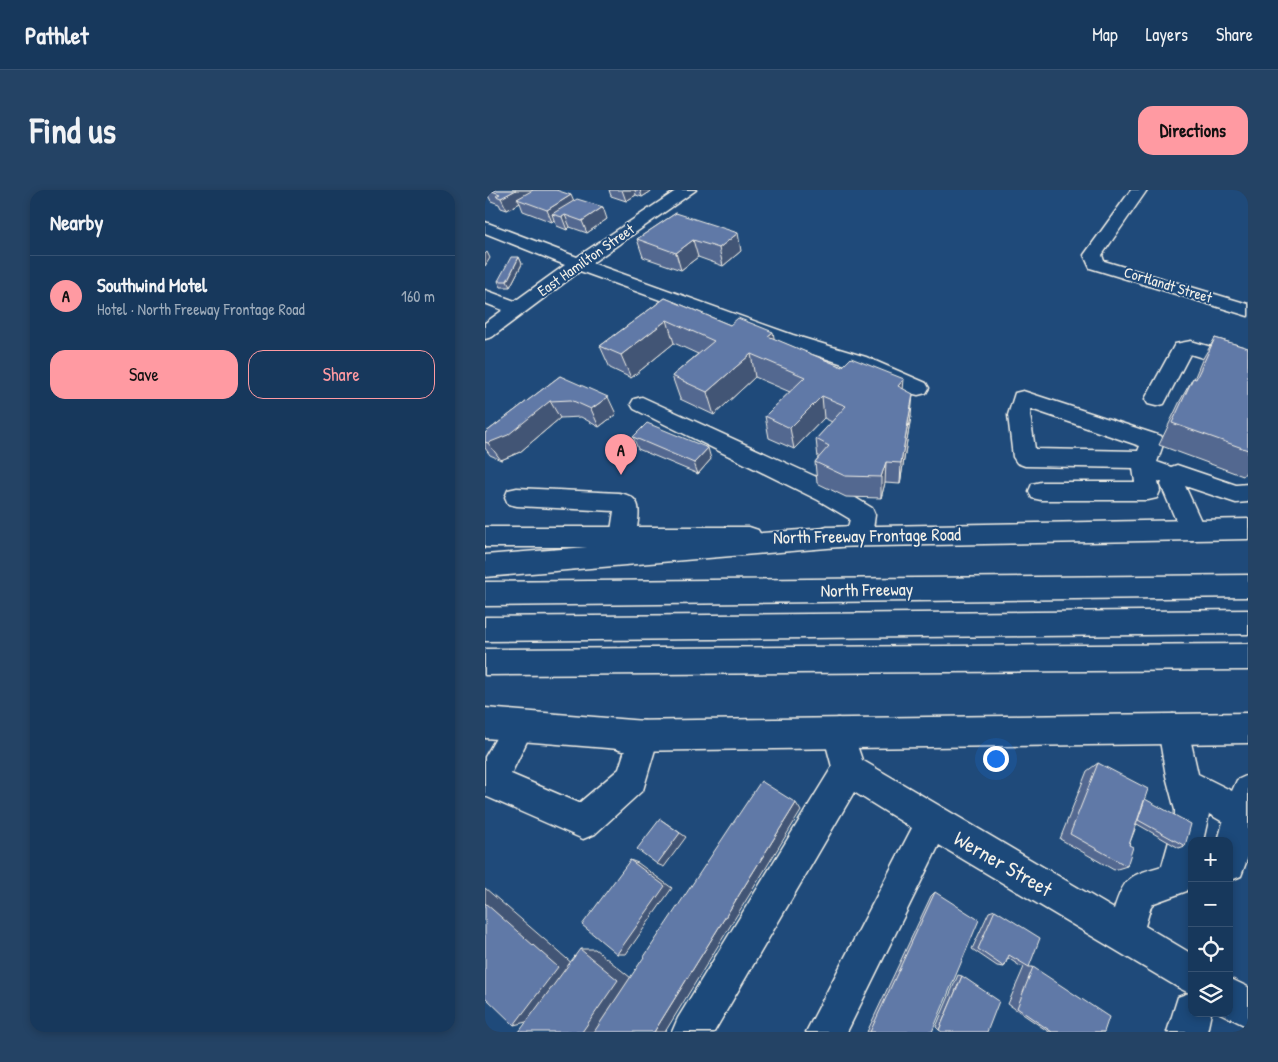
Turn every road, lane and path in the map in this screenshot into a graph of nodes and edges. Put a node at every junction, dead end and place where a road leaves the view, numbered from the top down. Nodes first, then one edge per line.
1 (688, 190) edge
2 (1139, 190) edge
3 (485, 227) edge
4 (579, 264) junction
5 (485, 296) edge
6 (517, 309) junction
7 (1248, 310) edge
8 (485, 333) edge
9 (1248, 365) edge
10 (918, 388) dead end
11 (1156, 399) dead end
12 (641, 404) dead end
13 (1145, 463) junction
14 (1176, 478) junction
15 (1041, 491) dead end
16 (1248, 493) edge
17 (517, 497) dead end
18 (1248, 529) edge
19 (1192, 530) junction
20 (855, 536) junction
21 (485, 537) edge
22 (623, 537) junction
23 (485, 566) edge
24 (1248, 586) edge
25 (485, 594) edge
26 (1248, 622) edge
27 (485, 629) edge
28 (1248, 657) edge
29 (485, 662) edge
30 (485, 723) edge
31 (1248, 728) edge
32 (1173, 729) junction
33 (838, 733) junction
34 (644, 736) junction
35 (500, 737) edge
36 (849, 770) junction
37 (487, 781) edge
38 (1185, 785) junction
39 (1245, 803) edge
40 (926, 837) junction
41 (1233, 849) edge
42 (1183, 883) edge
43 (1124, 935) junction
44 (1188, 973) edge
45 (1233, 999) edge
46 (1248, 1008) edge
47 (1191, 1017) edge
48 (692, 1032) edge
49 (825, 1032) edge
50 (1187, 1032) edge

1 - 4 main road, East Hamilton Street
2 - 7 main road, Cortlandt Street
3 - 4 main road
4 - 6 main road, East Hamilton Street
4 - 10 main road
5 - 6 main road
6 - 8 main road, East Hamilton Street
9 - 11 main road
12 - 20 main road
13 - 13 main road
13 - 14 main road
13 - 15 main road
14 - 16 main road
14 - 19 main road
17 - 22 main road
18 - 19 main road, North Freeway Frontage Road
19 - 20 main road, North Freeway Frontage Road
20 - 22 main road, North Freeway Frontage Road
20 - 23 main road
21 - 22 main road, North Freeway Frontage Road
24 - 25 main road, North Freeway
26 - 27 main road, North Freeway
28 - 29 main road
30 - 34 main road
31 - 32 main road
32 - 33 main road
32 - 38 main road
33 - 34 main road
33 - 36 main road
34 - 35 main road
34 - 37 main road
35 - 37 main road
36 - 40 main road, Werner Street
36 - 48 main road
38 - 39 main road
38 - 42 main road
39 - 41 main road
40 - 43 main road, Werner Street
40 - 49 main road
42 - 43 main road
43 - 44 main road, Werner Street
45 - 46 main road
47 - 50 main road

